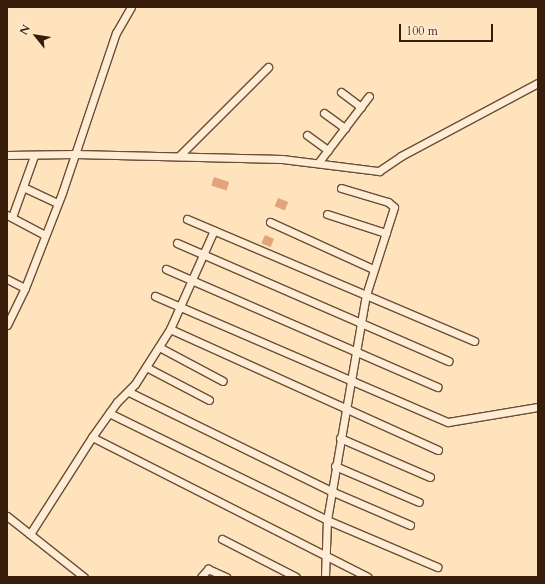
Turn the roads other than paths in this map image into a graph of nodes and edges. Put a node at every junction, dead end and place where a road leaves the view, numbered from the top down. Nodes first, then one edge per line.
1 (131, 7) edge
2 (268, 67) dead end
3 (538, 83) edge
4 (341, 92) dead end
5 (369, 96) dead end
6 (361, 107) junction
7 (324, 113) dead end
8 (345, 128) junction
9 (307, 135) dead end
10 (328, 150) junction
11 (76, 154) junction
12 (7, 155) edge
13 (34, 156) junction
14 (179, 156) junction
15 (318, 164) junction
16 (23, 186) junction
17 (341, 188) dead end
18 (58, 203) junction
19 (327, 214) dead end
20 (9, 216) edge
21 (187, 219) dead end
22 (270, 222) dead end
23 (214, 230) junction
24 (386, 233) junction
25 (45, 235) junction
26 (177, 243) dead end
27 (203, 255) junction
28 (166, 269) dead end
29 (373, 269) junction
30 (7, 279) edge
31 (192, 280) junction
32 (25, 288) junction
33 (366, 295) junction
34 (155, 296) dead end
35 (180, 306) junction
36 (10, 312) edge
37 (361, 324) junction
38 (7, 325) edge
39 (170, 330) junction
40 (474, 341) dead end
41 (159, 347) junction
42 (357, 352) junction
43 (448, 361) dead end
44 (146, 367) junction
45 (352, 380) junction
46 (223, 381) dead end
47 (438, 388) dead end
48 (129, 392) junction
49 (209, 400) dead end
50 (538, 408) edge
51 (346, 409) junction
52 (109, 413) junction
53 (92, 437) junction
54 (340, 438) junction
55 (438, 450) dead end
56 (335, 466) junction
57 (430, 477) dead end
58 (331, 491) junction
59 (419, 502) dead end
60 (7, 516) edge
61 (327, 520) junction
62 (410, 525) dead end
63 (30, 534) junction
64 (222, 539) dead end
65 (325, 556) junction
66 (437, 567) dead end
67 (84, 577) edge
68 (201, 577) edge
69 (226, 577) edge
70 (296, 577) edge
71 (325, 577) edge
72 (368, 577) edge

1 - 11 street
2 - 14 street
3 - 15 street
4 - 6 street
5 - 6 street
6 - 8 street
7 - 8 street
8 - 10 street
9 - 10 street
10 - 15 street
11 - 13 street
11 - 14 street
11 - 18 street
12 - 13 street
13 - 16 street
14 - 15 street
16 - 18 street
16 - 20 street
17 - 24 street
18 - 25 street
19 - 24 street
20 - 25 street
21 - 23 street
22 - 29 street
23 - 27 street
23 - 33 street
24 - 29 street
25 - 32 street
26 - 27 street
27 - 31 street
27 - 37 street
28 - 31 street
29 - 33 street
30 - 32 street
31 - 35 street
31 - 42 street
32 - 36 street
33 - 37 street
33 - 40 street
34 - 35 street
35 - 39 street
35 - 45 street
36 - 38 street
37 - 42 street
37 - 43 street
39 - 41 street
39 - 51 street
41 - 44 street
41 - 46 street
42 - 45 street
42 - 47 street
44 - 48 street
44 - 49 street
45 - 50 street
45 - 51 street
48 - 52 street
48 - 58 street
51 - 54 street
51 - 55 street
52 - 53 street
52 - 61 street
53 - 63 street
53 - 65 street
54 - 56 street
54 - 57 street
56 - 58 street
56 - 59 street
58 - 61 street
58 - 62 street
60 - 63 street
61 - 65 street
61 - 66 street
63 - 67 street
64 - 70 street
65 - 71 street
65 - 72 street
68 - 69 street

